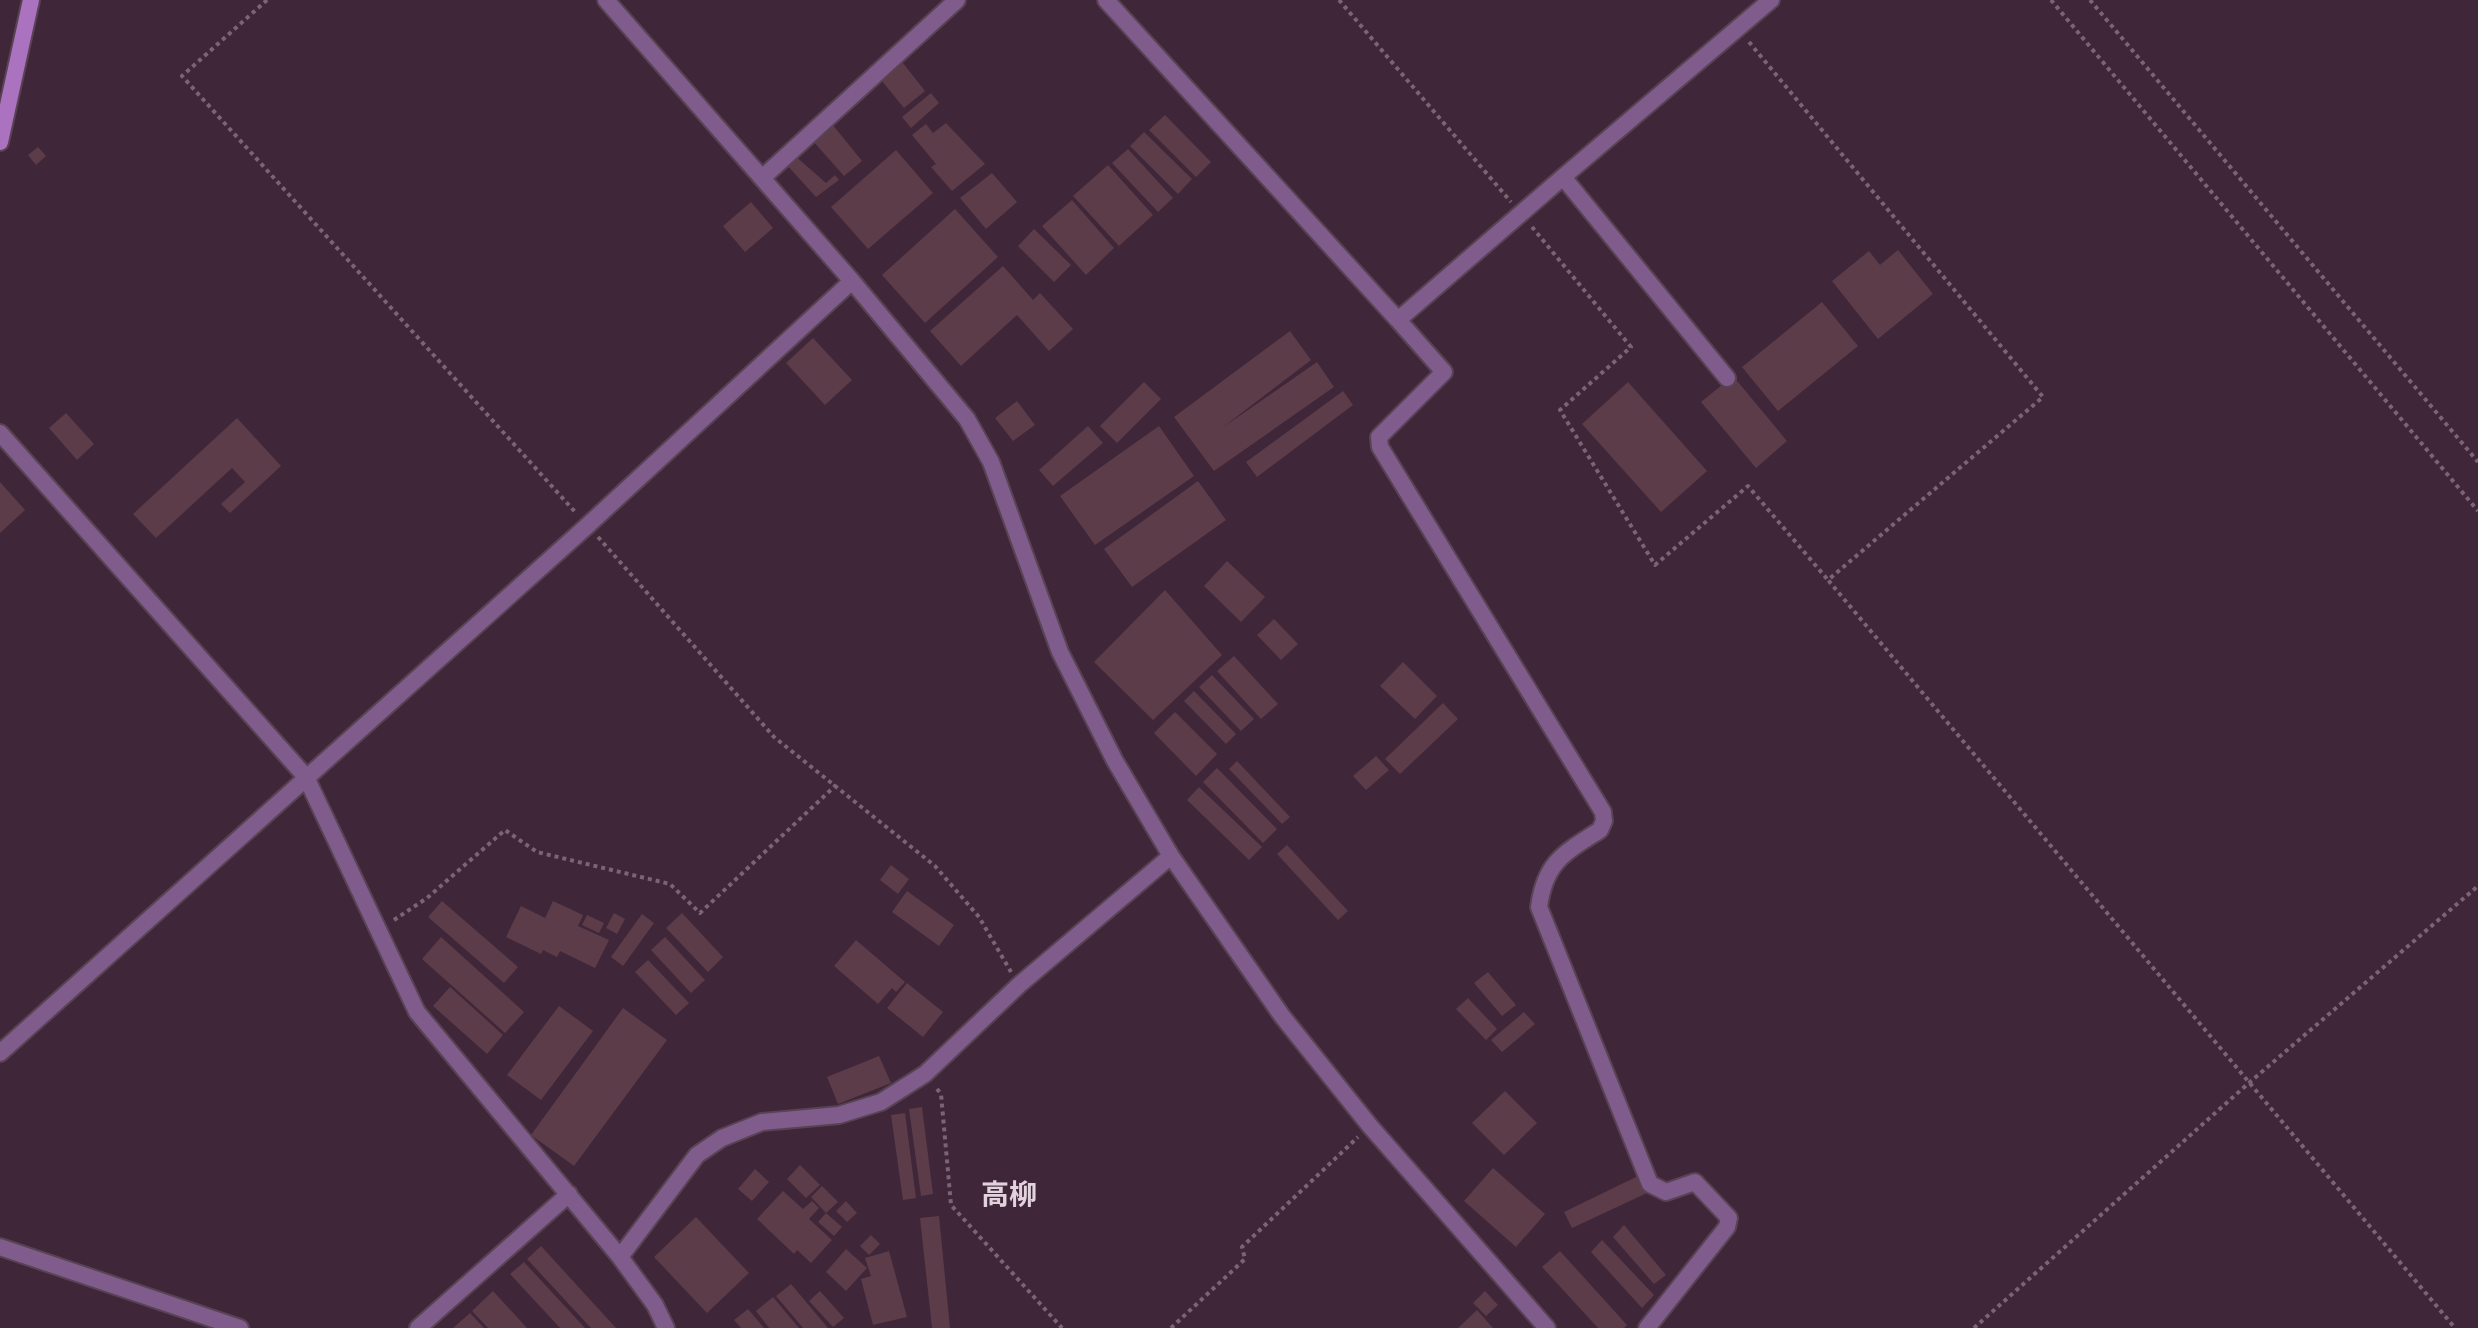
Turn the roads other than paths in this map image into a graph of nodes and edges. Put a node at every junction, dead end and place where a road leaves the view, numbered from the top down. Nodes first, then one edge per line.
1 (31, 0) edge
2 (606, 0) edge
3 (957, 0) edge
4 (1106, 0) edge
5 (1771, 0) edge
6 (0, 142) edge
7 (1563, 177) junction
8 (762, 178) junction
9 (852, 281) junction
10 (1398, 320) junction
11 (1727, 378) dead end
12 (0, 433) edge
13 (306, 777) junction
14 (1171, 856) junction
15 (0, 1053) edge
16 (569, 1194) junction
17 (0, 1247) edge
18 (620, 1257) junction
19 (240, 1328) edge
20 (418, 1328) edge
21 (666, 1328) edge
22 (1547, 1328) edge
23 (1647, 1328) edge

1 - 6 street
2 - 8 street
3 - 8 street
4 - 10 street
5 - 7 street
7 - 10 street
7 - 11 street
8 - 9 street
9 - 13 street
9 - 14 street
10 - 23 street
12 - 13 street
13 - 15 street
13 - 16 street
14 - 18 street
14 - 22 street
16 - 18 street
16 - 20 street
17 - 19 street
18 - 21 street

